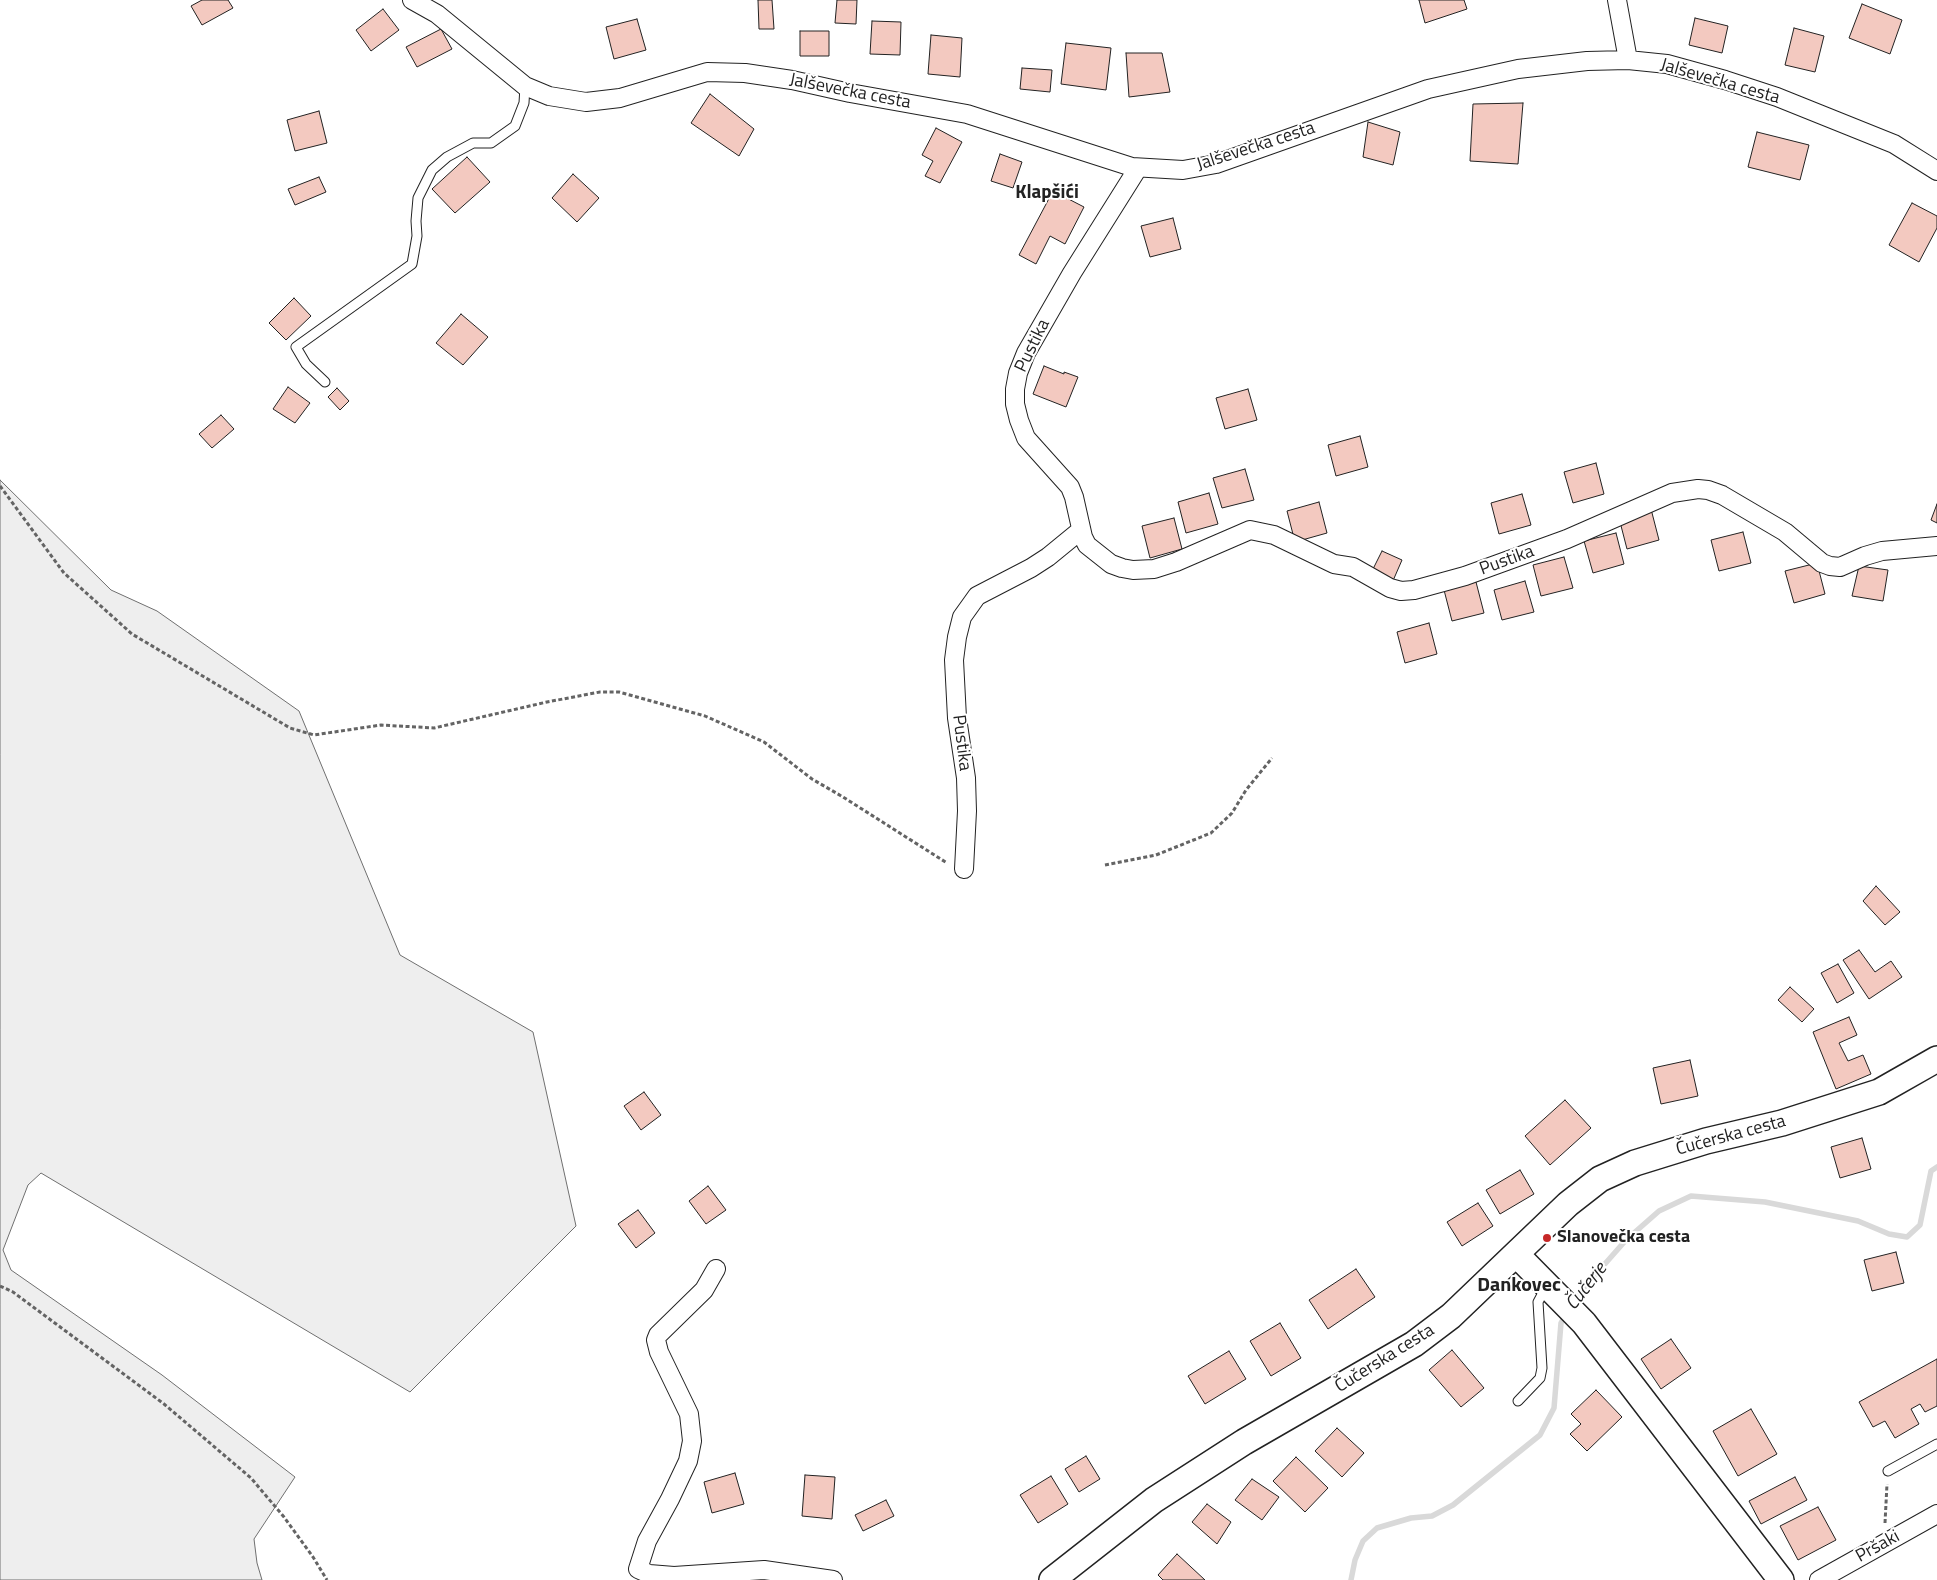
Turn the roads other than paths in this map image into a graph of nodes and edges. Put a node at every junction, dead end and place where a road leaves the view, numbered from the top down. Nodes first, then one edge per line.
1 (412, 0) edge
2 (1617, 0) edge
3 (1628, 60) junction
4 (525, 86) junction
5 (1138, 168) junction
6 (1937, 171) edge
7 (325, 382) dead end
8 (1081, 530) junction
9 (1937, 546) edge
10 (964, 869) road end
11 (1937, 1059) edge
12 (1516, 1254) junction
13 (716, 1269) dead end
14 (1552, 1291) junction
15 (1518, 1401) dead end
16 (1937, 1444) edge
17 (1888, 1471) road end
18 (1937, 1514) edge
19 (833, 1580) edge
20 (1052, 1580) edge
21 (1782, 1580) edge
22 (1819, 1580) edge

1 - 4 street, Jalševečka cesta
2 - 3 street
3 - 5 street, Jalševečka cesta
3 - 6 street, Jalševečka cesta
4 - 5 street, Jalševečka cesta
4 - 7 lane
5 - 8 street, Pustika
8 - 9 street, Pustika
8 - 10 street, Pustika
11 - 12 street, Čučerska cesta
12 - 14 street
12 - 20 street, Čučerska cesta
13 - 19 street
14 - 15 lane
14 - 21 street
16 - 17 lane
18 - 22 street, Pršaki

